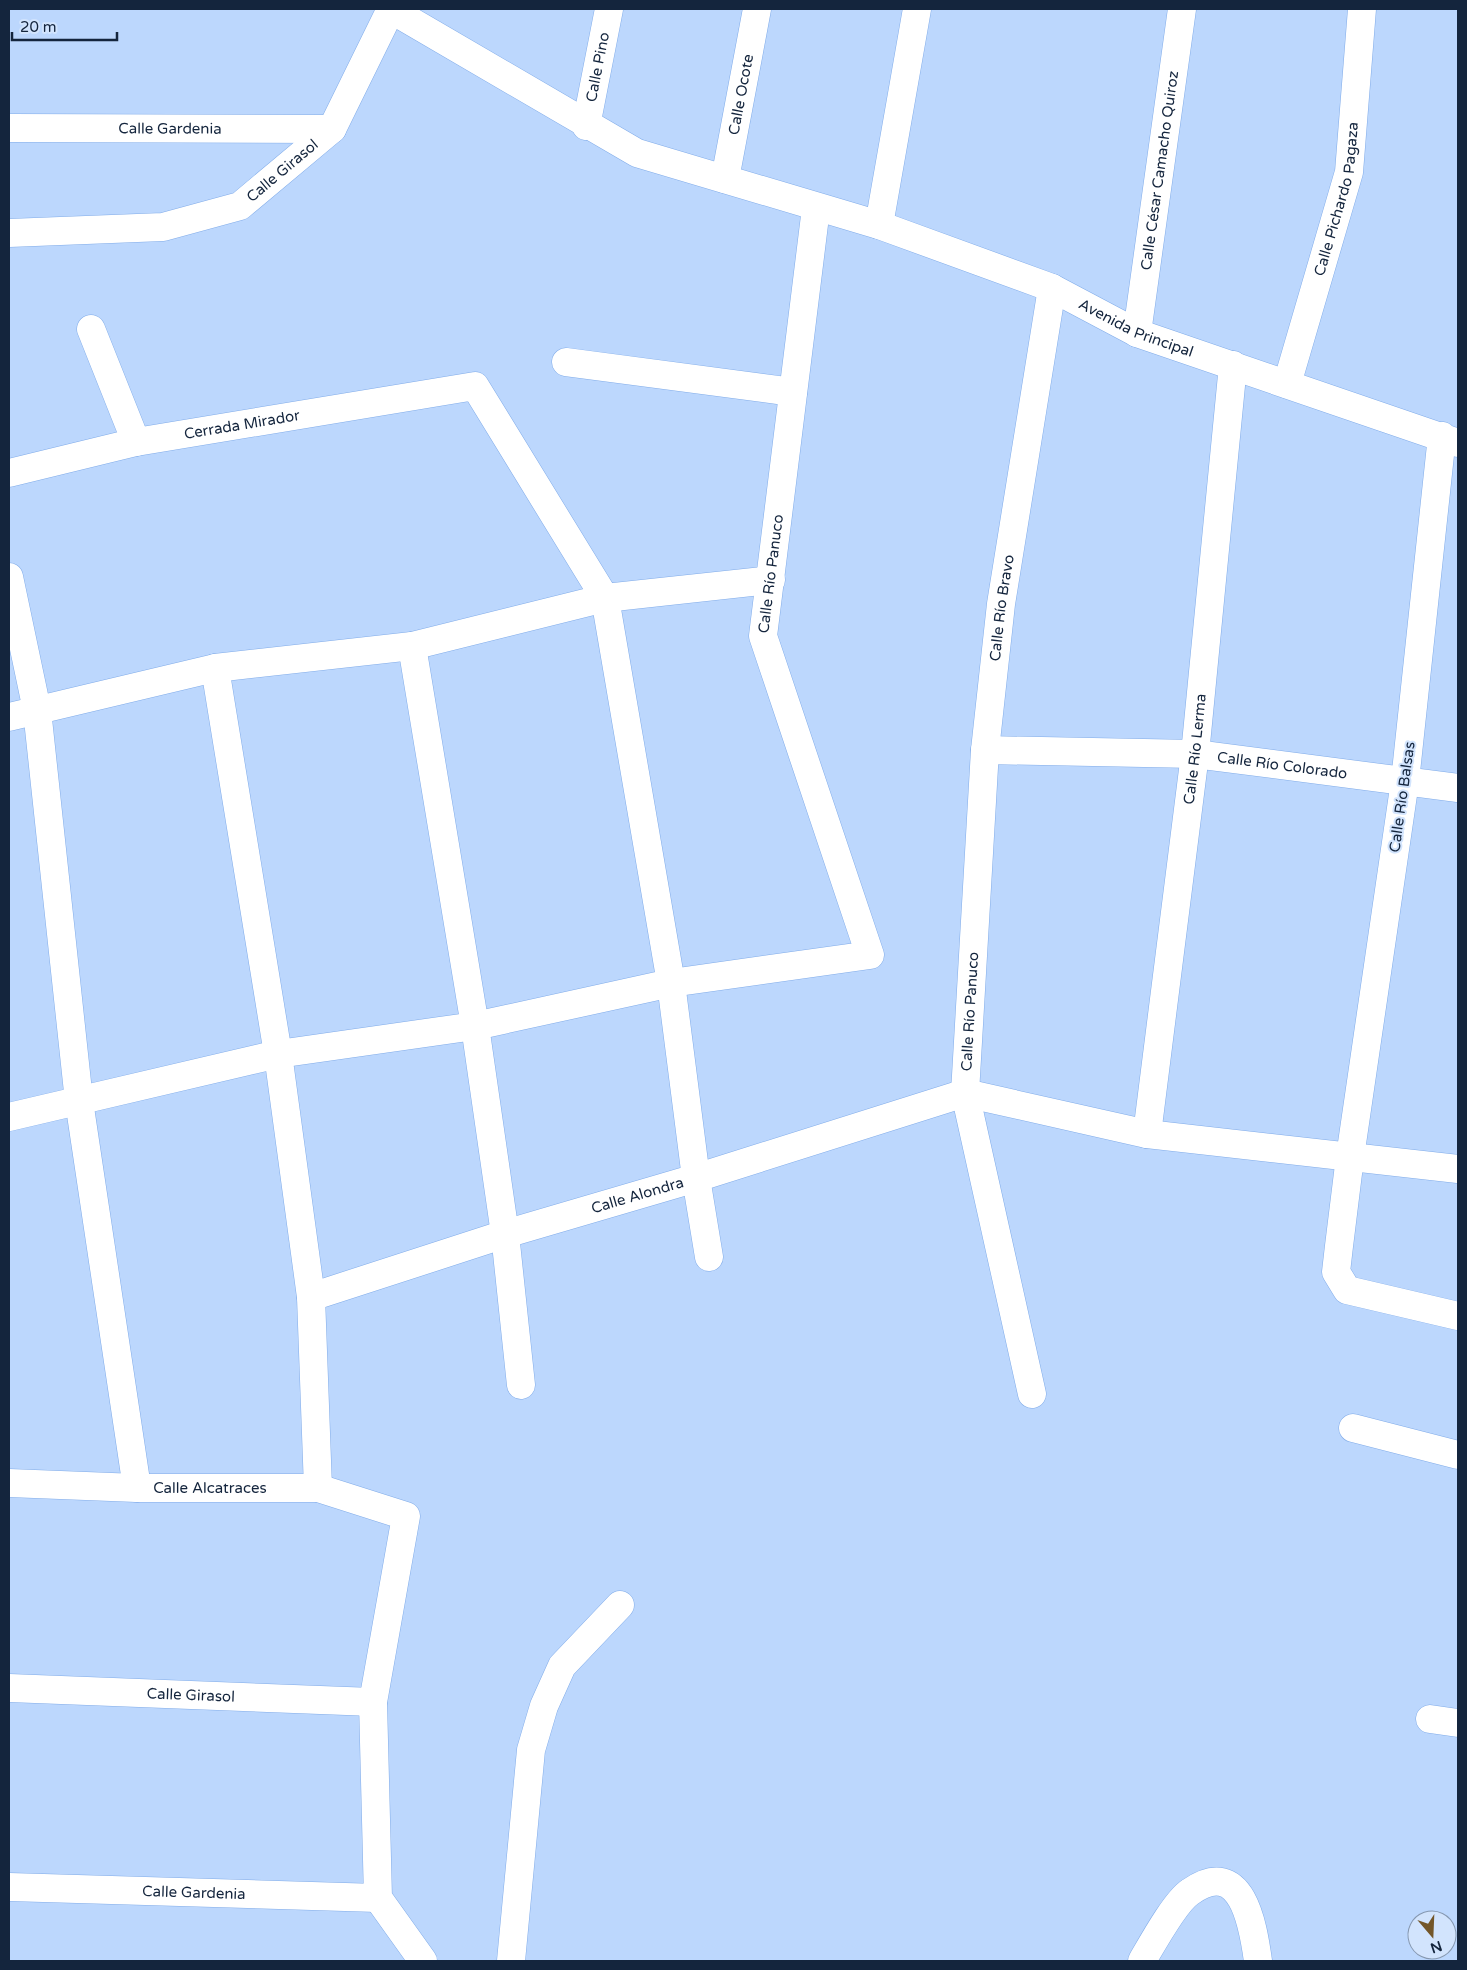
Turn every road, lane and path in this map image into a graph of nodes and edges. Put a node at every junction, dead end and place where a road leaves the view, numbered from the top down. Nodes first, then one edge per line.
1 (390, 9) edge
2 (609, 9) edge
3 (757, 9) edge
4 (917, 9) edge
5 (1182, 9) edge
6 (1362, 9) edge
7 (586, 126) junction
8 (9, 128) edge
9 (332, 129) junction
10 (725, 179) junction
11 (816, 208) junction
12 (879, 225) junction
13 (9, 233) edge
14 (1052, 288) junction
15 (91, 328) dead end
16 (1137, 333) junction
17 (566, 362) dead end
18 (1233, 365) junction
19 (1287, 384) junction
20 (794, 392) junction
21 (1450, 440) edge
22 (136, 442) junction
23 (9, 473) edge
24 (9, 577) edge
25 (771, 580) junction
26 (605, 598) junction
27 (412, 646) junction
28 (215, 668) junction
29 (37, 710) junction
30 (9, 716) edge
31 (985, 750) junction
32 (1195, 754) junction
33 (1405, 782) junction
34 (1458, 788) edge
35 (976, 930) joint
36 (671, 983) junction
37 (476, 1026) junction
38 (278, 1054) junction
39 (965, 1093) junction
40 (80, 1101) junction
41 (9, 1118) edge
42 (1147, 1134) junction
43 (1350, 1156) junction
44 (1458, 1169) edge
45 (696, 1178) junction
46 (505, 1234) junction
47 (709, 1257) dead end
48 (311, 1297) junction
49 (1458, 1316) edge
50 (522, 1385) dead end
51 (1032, 1394) dead end
52 (1353, 1428) dead end
53 (1458, 1455) edge
54 (9, 1483) edge
55 (137, 1488) junction
56 (318, 1488) junction
57 (620, 1605) dead end
58 (9, 1688) edge
59 (373, 1702) junction
60 (1430, 1719) dead end
61 (1458, 1723) edge
62 (9, 1887) edge
63 (378, 1898) junction
64 (423, 1961) edge
65 (511, 1961) edge
66 (1142, 1961) edge
67 (1258, 1961) edge

1 - 7 street, Avenida Principal
1 - 9 street, Calle Girasol
2 - 7 street, Calle Pino
3 - 10 street, Calle Ocote
4 - 12 street
5 - 16 street, Calle César Camacho Quiroz
6 - 19 street, Calle Pichardo Pagaza
7 - 10 street, Avenida Principal
8 - 9 street, Calle Gardenia
9 - 13 street, Calle Girasol
10 - 11 street, Avenida Principal
11 - 12 street, Avenida Principal
11 - 20 street, Calle Río Panuco
12 - 14 street, Avenida Principal
14 - 16 street, Avenida Principal
14 - 31 street, Calle Río Bravo
15 - 22 street
16 - 18 street, Avenida Principal
17 - 20 street
18 - 19 street, Avenida Principal
18 - 32 street, Calle Río Lerma
19 - 21 street, Avenida Principal
20 - 25 street, Calle Río Panuco
21 - 33 street, Calle Río Balsas
22 - 23 street, Cerrada Mirador
22 - 26 street, Cerrada Mirador
24 - 29 street
25 - 26 street
25 - 36 street, Calle Río Panuco
26 - 27 street
26 - 36 street
27 - 28 street
27 - 37 street
28 - 29 street
28 - 38 street
29 - 30 street
29 - 40 street
31 - 32 street, Calle Río Colorado
31 - 35 street, Calle Río Bravo
32 - 33 street, Calle Río Colorado
32 - 42 street, Calle Río Lerma
33 - 34 street, Calle Río Colorado
33 - 43 street, Calle Río Balsas
35 - 39 street, Calle Río Panuco
36 - 37 street
36 - 45 street
37 - 38 street
37 - 46 street
38 - 40 street
38 - 48 street
39 - 42 street
39 - 45 street, Calle Alondra
39 - 51 street, Calle Río Panuco
40 - 41 street
40 - 55 street
42 - 43 street
43 - 44 street
43 - 49 street, Calle Río Balsas
45 - 46 street, Calle Alondra
45 - 47 street
46 - 48 street, Calle Alondra
46 - 50 street
48 - 56 street
52 - 53 street
54 - 55 street, Calle Alcatraces
55 - 56 street, Calle Alcatraces
56 - 59 street, Calle Alcatraces
57 - 65 street
58 - 59 street, Calle Girasol
59 - 63 street
60 - 61 street
62 - 63 street, Calle Gardenia
63 - 64 street
66 - 67 street

